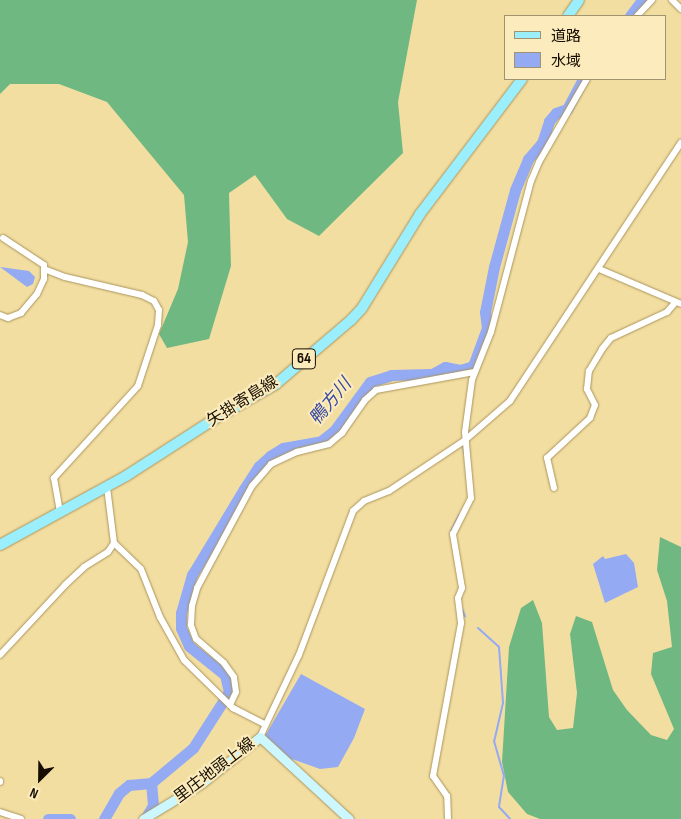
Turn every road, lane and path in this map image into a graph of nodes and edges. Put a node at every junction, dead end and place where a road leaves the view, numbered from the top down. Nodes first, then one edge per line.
1 (579, 0) edge
2 (652, 0) edge
3 (672, 0) edge
4 (681, 9) edge
5 (569, 15) edge
6 (638, 15) edge
7 (521, 80) edge
8 (586, 80) edge
9 (681, 143) edge
10 (3, 238) dead end
11 (44, 269) junction
12 (599, 269) junction
13 (677, 304) edge
14 (0, 315) edge
15 (472, 372) junction
16 (463, 441) junction
17 (107, 486) junction
18 (554, 488) dead end
19 (60, 512) junction
20 (114, 543) junction
21 (0, 545) edge
22 (0, 655) edge
23 (228, 704) junction
24 (265, 724) junction
25 (260, 737) junction
26 (0, 812) edge
27 (147, 817) edge
28 (21, 819) edge
29 (350, 819) edge
30 (448, 819) edge

1 - 5 main road
2 - 6 street
3 - 4 street
7 - 17 main road, 矢掛寄島線 / 64
8 - 15 street
9 - 12 street
10 - 11 street
11 - 14 street
11 - 19 street
12 - 13 street
12 - 16 street
13 - 18 street
15 - 16 street
15 - 23 street
16 - 24 street
16 - 30 street
17 - 19 main road, 矢掛寄島線 / 64
17 - 20 street
19 - 21 main road, 矢掛寄島線 / 64
20 - 22 street
20 - 23 street
23 - 24 street
24 - 25 street
25 - 27 main road, 里庄地頭上線
25 - 29 main road, 里庄地頭上線
26 - 28 street

